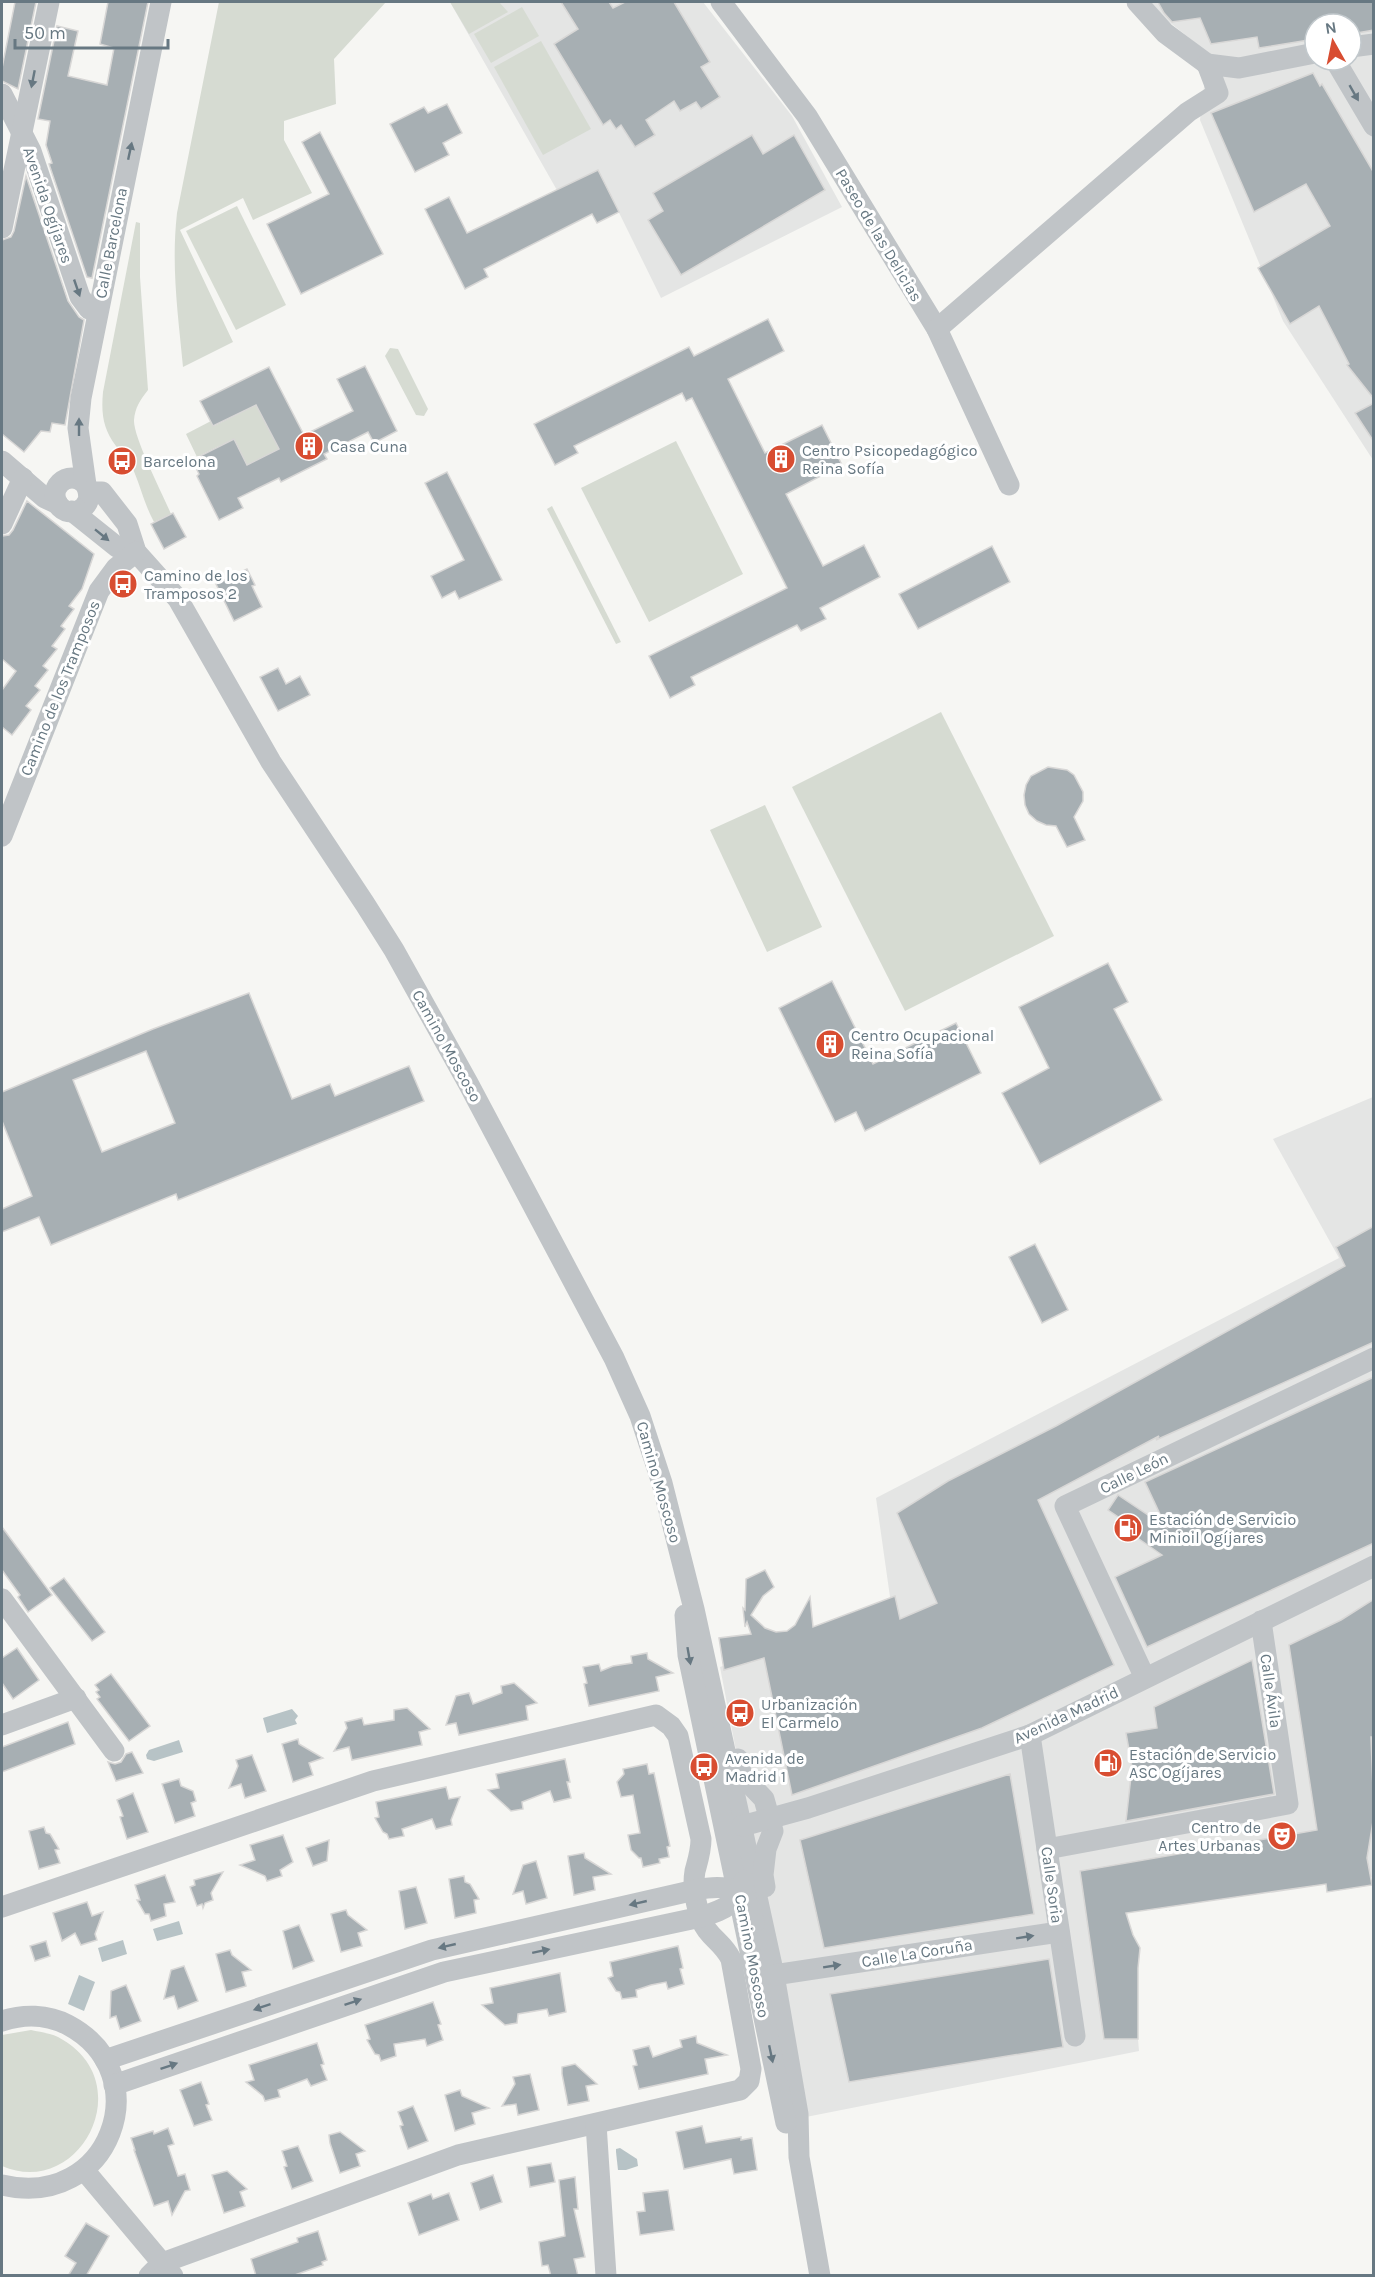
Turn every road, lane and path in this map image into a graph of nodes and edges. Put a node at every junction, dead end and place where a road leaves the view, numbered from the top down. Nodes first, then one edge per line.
1 (49, 2) edge
2 (161, 2) edge
3 (721, 2) edge
4 (1137, 2) edge
5 (1303, 55) edge
6 (1207, 64) junction
7 (1342, 72) edge
8 (2, 94) edge
9 (1374, 126) edge
10 (22, 134) junction
11 (2, 228) edge
12 (97, 311) junction
13 (937, 329) junction
14 (2, 461) edge
15 (23, 478) junction
16 (1010, 485) dead end
17 (87, 488) junction
18 (63, 500) junction
19 (2, 524) edge
20 (136, 552) junction
21 (2, 836) edge
22 (1374, 1358) edge
23 (1374, 1566) edge
24 (685, 1577) junction
25 (2, 1599) edge
26 (1261, 1621) junction
27 (1145, 1678) junction
28 (76, 1698) junction
29 (719, 1716) junction
30 (2, 1725) edge
31 (1029, 1735) junction
32 (706, 1736) junction
33 (114, 1751) dead end
34 (770, 1819) junction
35 (742, 1826) junction
36 (1047, 1849) junction
37 (742, 1864) junction
38 (694, 1890) junction
39 (739, 1894) junction
40 (2, 1907) edge
41 (701, 1917) junction
42 (1059, 1932) junction
43 (774, 1975) junction
44 (782, 2016) junction
45 (2, 2021) edge
46 (1075, 2036) dead end
47 (105, 2060) junction
48 (114, 2085) junction
49 (596, 2124) junction
50 (799, 2157) junction
51 (84, 2170) junction
52 (2, 2185) edge
53 (162, 2271) edge
54 (606, 2276) edge
55 (820, 2276) edge

1 -> 10 street
12 -> 2 street, Calle Barcelona
3 - 13 street, Paseo de las Delicias
4 - 6 street
5 - 6 street
6 - 13 street
7 -> 9 street
8 - 10 street, Avenida Ogíjares
10 - 11 street
10 -> 12 street, Avenida Ogíjares
17 -> 12 street, Calle Barcelona
13 - 16 street, Paseo de las Delicias
14 - 15 street, Camino Moscoso
15 - 18 street, Camino Moscoso
15 - 19 street
17 - 18 street
17 - 18 street
17 - 20 street, Camino Moscoso
18 -> 20 street, Camino Moscoso
20 - 21 street, Camino de los Tramposos
20 - 24 street, Camino Moscoso
22 - 27 street, Calle León
23 - 26 street, Avenida Madrid
24 - 29 street, Camino Moscoso
24 -> 32 street, Camino Moscoso
25 - 28 street
26 - 27 street, Avenida Madrid
26 - 36 street, Calle Ávila
27 - 31 street, Avenida Madrid
28 - 30 street
28 - 33 street
29 - 34 street
29 - 35 street, Camino Moscoso
31 - 34 street, Avenida Madrid
31 - 36 street, Calle Soria
32 - 35 street
32 - 37 street, Camino Moscoso
34 - 35 street, Avenida Madrid
34 - 43 street
35 - 37 street, Camino Moscoso
36 - 42 street, Calle Soria
37 - 39 street
37 - 43 street, Camino Moscoso
38 - 39 street
38 - 40 street
38 - 41 street
38 -> 47 street
39 - 41 street
39 - 44 street
39 -> 50 street, Camino Moscoso
48 -> 41 street
41 - 49 street
43 -> 42 street, Calle La Coruña
42 - 46 street, Calle Soria
43 - 44 street, Camino Moscoso
44 - 50 street, Camino Moscoso
45 - 47 street
47 - 48 street
48 - 51 street
49 - 53 street
49 - 54 street
50 - 55 street, Camino Moscoso
51 - 52 street
51 - 53 street

